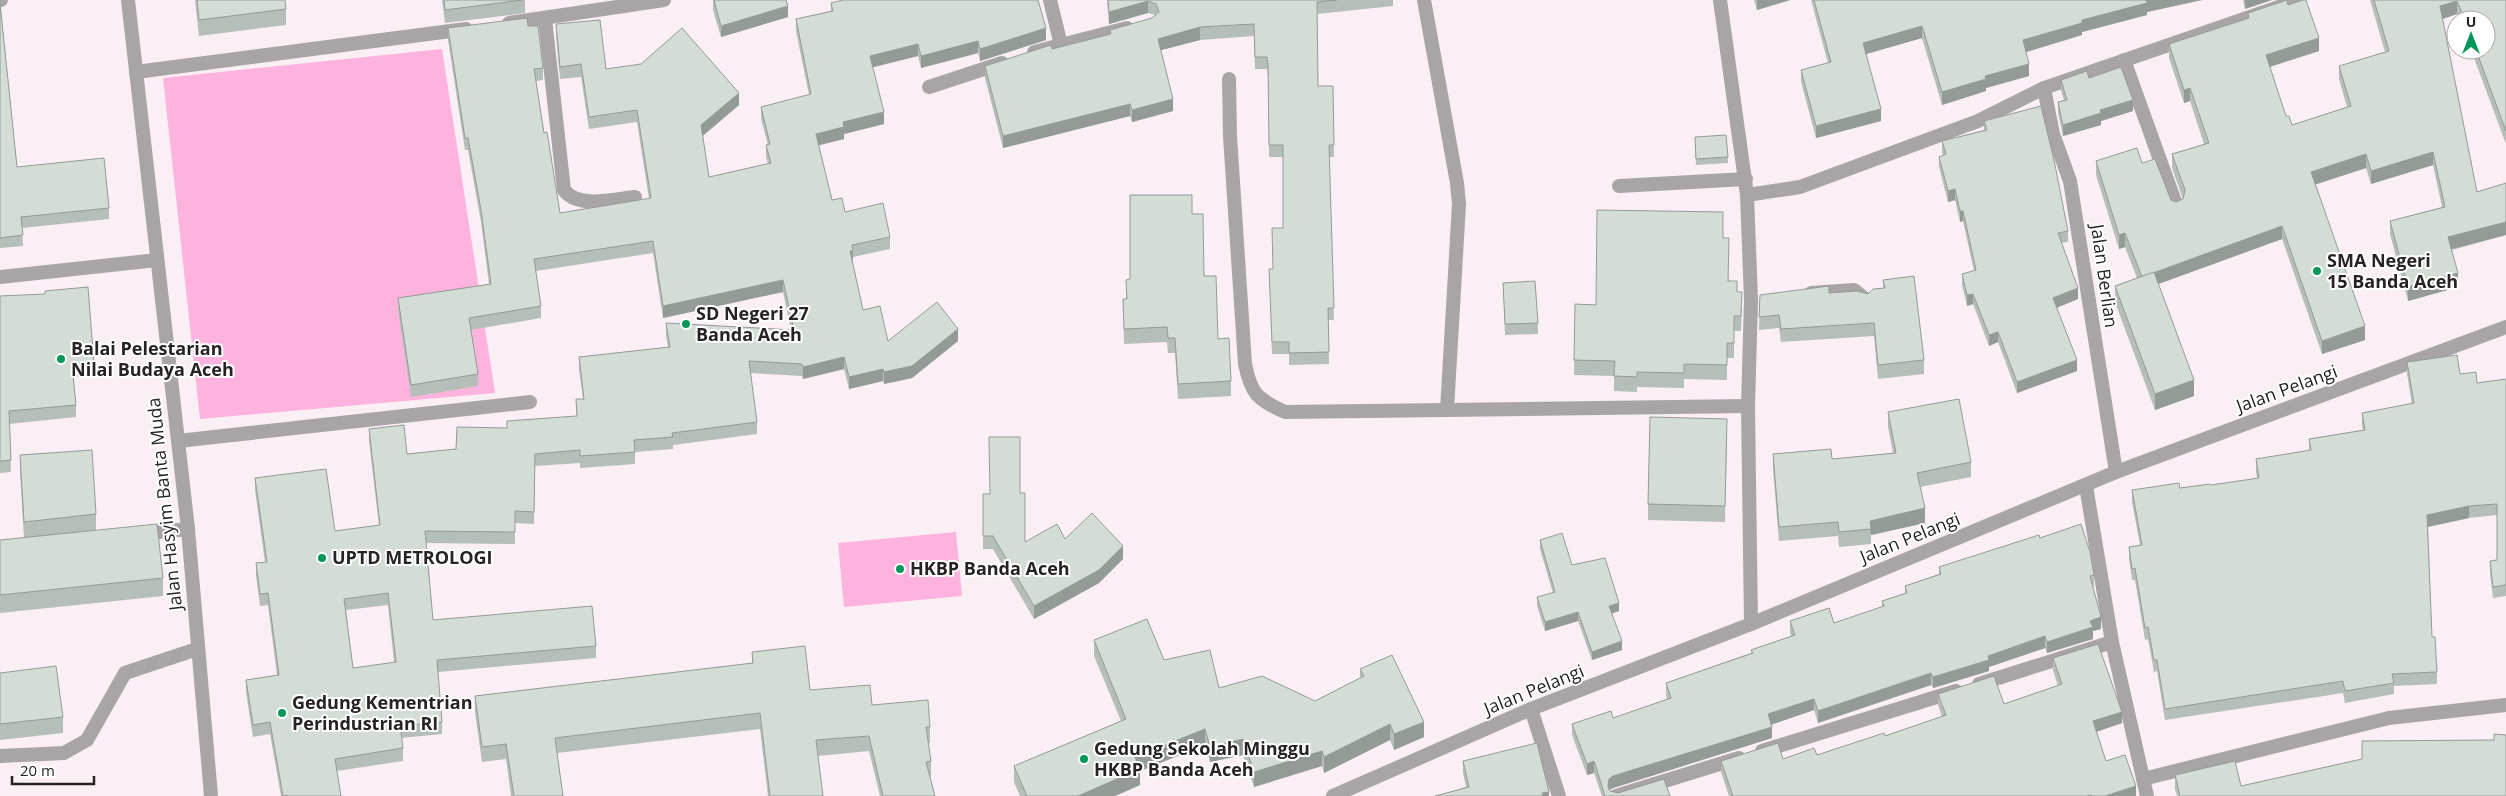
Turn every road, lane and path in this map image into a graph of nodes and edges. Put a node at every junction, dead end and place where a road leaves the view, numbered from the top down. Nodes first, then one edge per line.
1 (128, 0) edge
2 (664, 0) edge
3 (1050, 0) edge
4 (1424, 0) edge
5 (1720, 0) edge
6 (2298, 0) edge
7 (545, 19) junction
8 (496, 25) edge
9 (1141, 25) edge
10 (477, 28) edge
11 (1061, 45) junction
12 (2124, 60) junction
13 (136, 72) junction
14 (1229, 79) dead end
15 (929, 87) dead end
16 (2044, 88) junction
17 (1746, 179) junction
18 (1618, 186) dead end
19 (1747, 195) junction
20 (635, 197) dead end
21 (2177, 207) edge
22 (157, 260) junction
23 (0, 277) edge
24 (1795, 294) edge
25 (1769, 298) edge
26 (1865, 299) edge
27 (1751, 300) junction
28 (2506, 327) edge
29 (530, 402) dead end
30 (1748, 406) junction
31 (1447, 410) junction
32 (178, 440) junction
33 (2116, 472) junction
34 (2086, 486) junction
35 (188, 529) junction
36 (129, 536) edge
37 (1751, 624) junction
38 (2112, 642) junction
39 (197, 649) junction
40 (2506, 705) edge
41 (1531, 710) junction
42 (0, 756) edge
43 (2143, 779) junction
44 (211, 796) edge
45 (1333, 796) edge
46 (1559, 796) edge
47 (1616, 796) edge
48 (2147, 796) edge

1 - 13 street, Jalan Hasyim Banta Muda
2 - 7 street
3 - 11 street
4 - 31 street
5 - 17 street
6 - 12 street
7 - 8 street
7 - 20 street
9 - 11 street
10 - 13 street
11 - 15 street
12 - 16 street
12 - 21 street
13 - 22 street, Jalan Hasyim Banta Muda
14 - 31 street
16 - 19 street
16 - 33 street, Jalan Berlian
17 - 18 street
17 - 19 street
19 - 27 street
22 - 23 street
22 - 32 street, Jalan Hasyim Banta Muda
24 - 26 street
25 - 27 street
27 - 30 street
28 - 33 street, Jalan Pelangi
29 - 32 street
30 - 31 street
30 - 37 street
32 - 35 street, Jalan Hasyim Banta Muda
33 - 34 street, Jalan Pelangi
34 - 37 street, Jalan Pelangi
34 - 38 street
35 - 36 street
35 - 39 street, Jalan Hasyim Banta Muda
37 - 41 street, Jalan Pelangi
38 - 43 street
38 - 47 street
39 - 42 street
39 - 44 street, Jalan Hasyim Banta Muda
40 - 43 street
41 - 45 street, Jalan Pelangi
41 - 46 street
43 - 48 street

